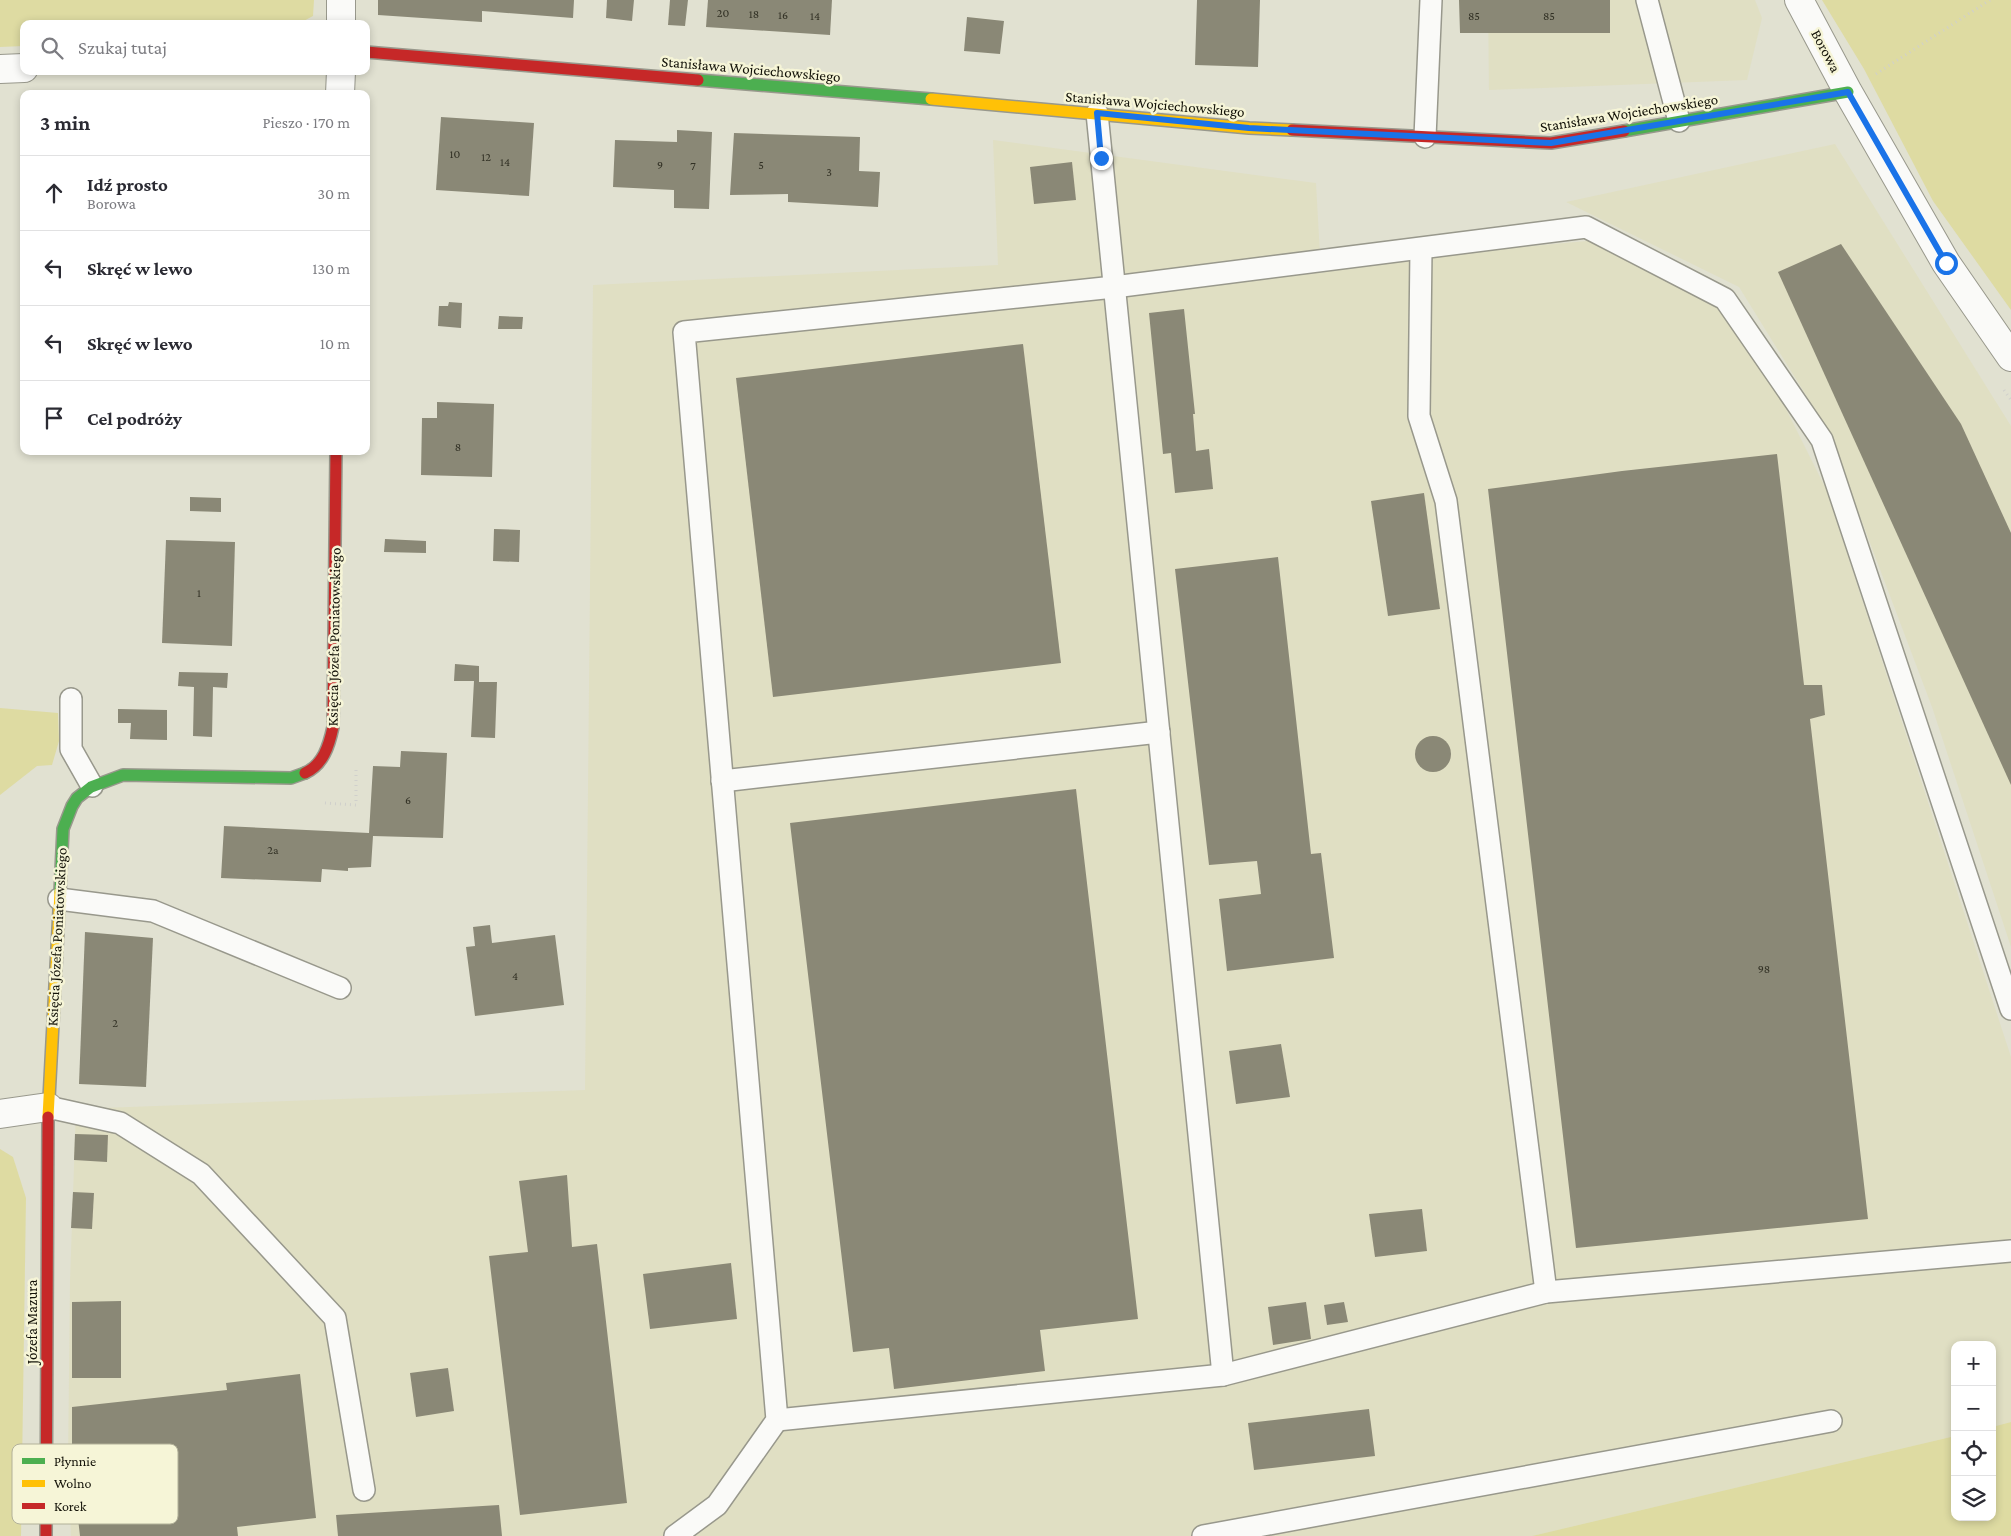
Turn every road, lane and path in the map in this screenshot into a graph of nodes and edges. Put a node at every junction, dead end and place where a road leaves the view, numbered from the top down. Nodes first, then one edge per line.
1 (341, 0) edge
2 (1431, 0) edge
3 (1648, 0) edge
4 (1799, 0) edge
5 (1990, 0) edge
6 (341, 20) edge
7 (370, 52) edge
8 (20, 68) edge
9 (0, 69) edge
10 (341, 75) edge
11 (340, 90) edge
12 (1848, 92) junction
13 (1097, 113) junction
14 (1679, 121) junction
15 (1425, 137) junction
16 (1421, 248) junction
17 (1114, 287) junction
18 (2011, 357) edge
19 (336, 455) edge
20 (70, 699) dead end
21 (1159, 732) junction
22 (722, 781) junction
23 (92, 786) junction
24 (59, 899) junction
25 (340, 988) dead end
26 (2011, 1009) edge
27 (48, 1107) junction
28 (0, 1114) edge
29 (2011, 1251) edge
30 (1546, 1292) junction
31 (1223, 1375) junction
32 (777, 1420) junction
33 (1830, 1421) dead end
34 (46, 1444) edge
35 (364, 1490) dead end
36 (675, 1536) edge
37 (1203, 1536) edge

1 - 6 street
2 - 15 lane
3 - 14 lane
4 - 12 street, Borowa
5 - 12 path
7 - 13 street, Stanisława Wojciechowskiego
8 - 9 street
10 - 11 street
12 - 14 street, Stanisława Wojciechowskiego
12 - 18 street, Borowa
13 - 15 street, Stanisława Wojciechowskiego
13 - 17 lane
14 - 15 street, Stanisława Wojciechowskiego
16 - 17 lane
16 - 26 lane
16 - 30 lane
17 - 21 lane
17 - 22 lane
19 - 23 street, Księcia Józefa Poniatowskiego
20 - 23 lane
21 - 22 lane
21 - 31 lane
22 - 32 lane
23 - 24 street, Księcia Józefa Poniatowskiego
24 - 25 lane
24 - 27 street, Księcia Józefa Poniatowskiego
27 - 28 street
27 - 34 street, Józefa Mazura
27 - 35 lane
29 - 30 lane
30 - 31 lane
31 - 32 lane
32 - 36 lane
33 - 37 lane

